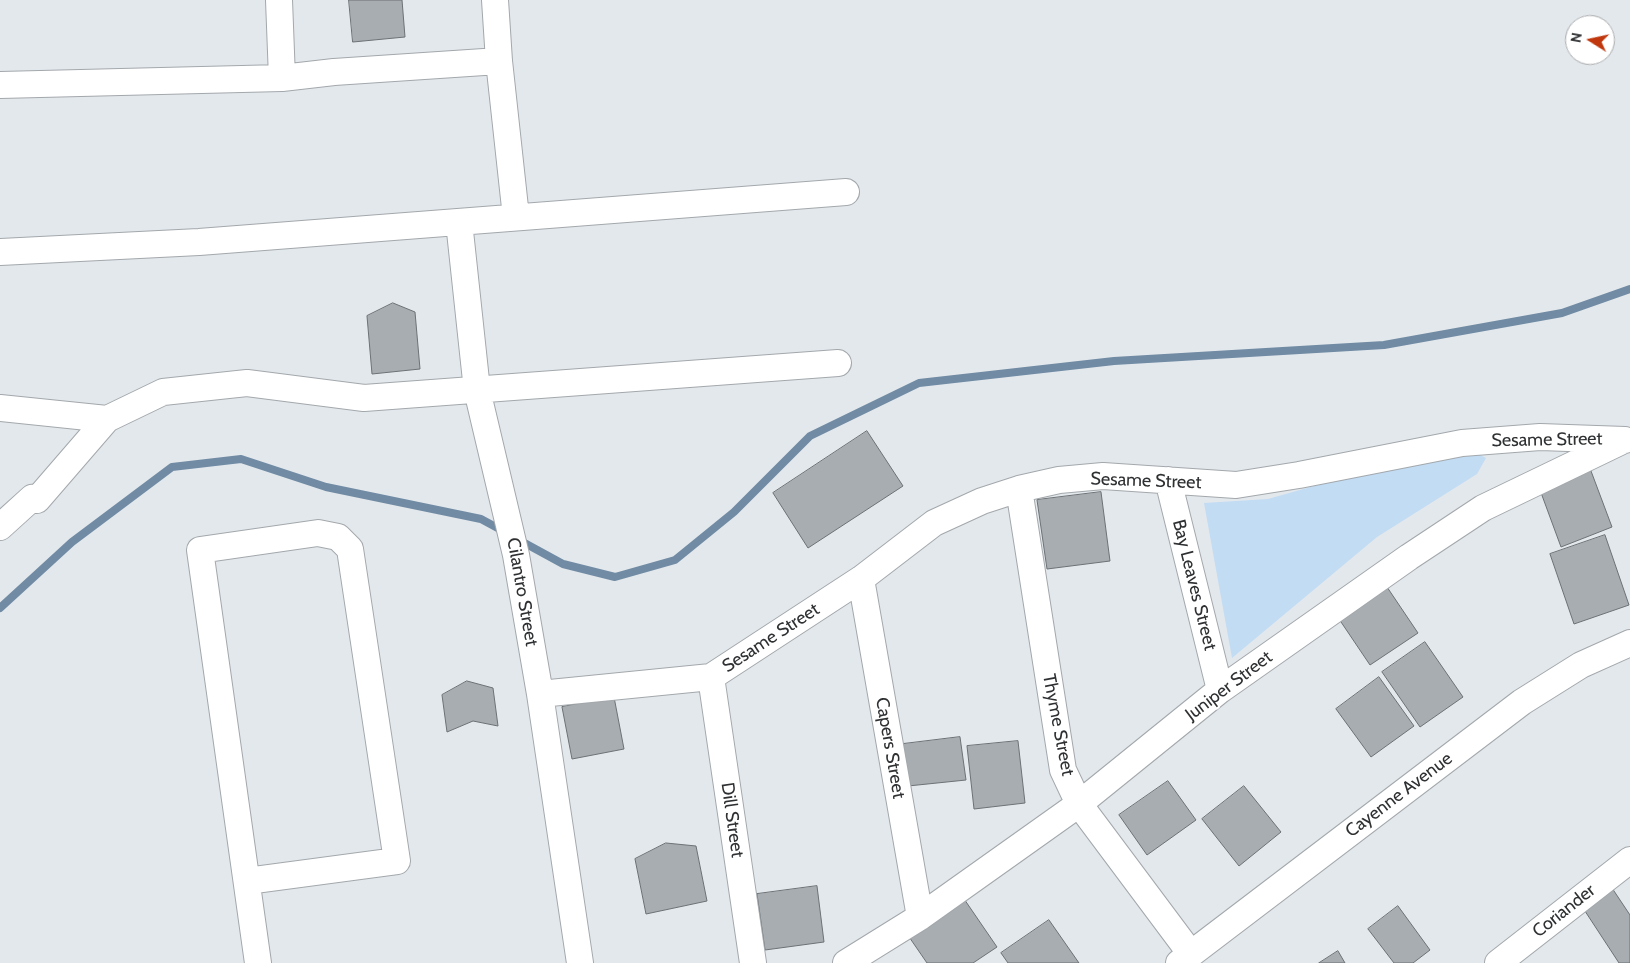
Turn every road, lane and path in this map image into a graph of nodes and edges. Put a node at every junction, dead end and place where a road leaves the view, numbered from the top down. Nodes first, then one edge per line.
1 (279, 0) edge
2 (496, 0) edge
3 (499, 61) junction
4 (282, 78) junction
5 (0, 85) edge
6 (846, 192) dead end
7 (516, 217) junction
8 (459, 222) junction
9 (0, 252) edge
10 (838, 363) dead end
11 (477, 390) junction
12 (0, 408) edge
13 (107, 419) junction
14 (1628, 439) edge
15 (1168, 480) junction
16 (1019, 489) junction
17 (0, 527) edge
18 (861, 580) junction
19 (1630, 643) edge
20 (711, 677) junction
21 (1220, 690) junction
22 (540, 694) junction
23 (1079, 804) junction
24 (1630, 860) edge
25 (247, 881) junction
26 (920, 917) junction
27 (1185, 958) edge
28 (258, 963) edge
29 (580, 963) edge
30 (753, 963) edge
31 (846, 963) edge
32 (1498, 963) edge

1 - 4 street
2 - 3 street
3 - 4 street
3 - 7 street
4 - 5 street
6 - 7 street
7 - 8 street
8 - 9 street
8 - 11 street, Cilantro Street
10 - 11 street
11 - 13 street
11 - 22 street, Cilantro Street
12 - 13 street
13 - 17 street
14 - 15 street, Sesame Street
14 - 21 street, Juniper Street
15 - 16 street, Sesame Street
15 - 21 street, Bay Leaves Street
16 - 18 street, Sesame Street
16 - 23 street, Thyme Street
18 - 20 street, Sesame Street
18 - 26 street, Capers Street
19 - 27 street, Cayenne Avenue
20 - 22 street, Sesame Street
20 - 30 street, Dill Street
21 - 23 street, Juniper Street
22 - 29 street, Cilantro Street
23 - 26 street, Juniper Street
23 - 27 street, Thyme Street
24 - 32 street, Coriander
25 - 25 street
25 - 28 street
26 - 31 street, Juniper Street

